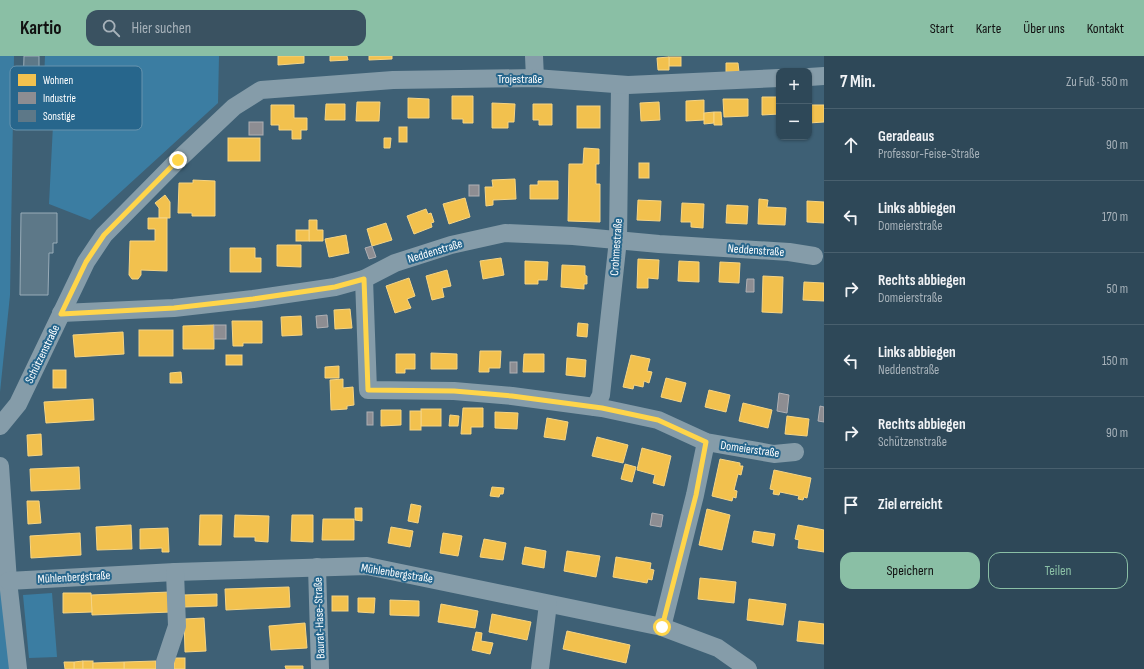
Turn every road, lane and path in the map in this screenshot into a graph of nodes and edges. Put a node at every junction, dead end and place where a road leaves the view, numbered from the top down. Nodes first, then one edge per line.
1 (534, 56) edge
2 (824, 76) edge
3 (812, 77) edge
4 (535, 78) junction
5 (776, 78) edge
6 (620, 85) junction
7 (261, 90) joint
8 (618, 240) junction
9 (814, 256) dead end
10 (364, 279) junction
11 (61, 314) junction
12 (595, 407) junction
13 (0, 426) edge
14 (706, 442) junction
15 (795, 452) dead end
16 (0, 466) edge
17 (317, 567) junction
18 (175, 572) junction
19 (8, 581) junction
20 (548, 604) junction
21 (662, 627) junction
22 (18, 669) edge
23 (165, 669) edge
24 (320, 669) edge
25 (540, 669) edge
26 (748, 669) edge

1 - 4 street
2 - 3 street
4 - 6 street, Trojestraße
4 - 7 street, Trojestraße
5 - 6 street, Trojestraße
6 - 8 street, Crohmestraße
7 - 11 street, Schützenstraße
8 - 9 street, Neddenstraße
8 - 10 street, Neddenstraße
8 - 12 street, Crohmestraße
10 - 11 street, Neddenstraße
10 - 12 street, Domeierstraße
11 - 13 street, Schützenstraße
12 - 14 street, Domeierstraße
14 - 15 street, Domeierstraße
14 - 21 street
16 - 19 street
17 - 18 street, Mühlenbergstraße
17 - 20 street, Mühlenbergstraße
17 - 24 street, Baurat-Hase-Straße
18 - 19 street, Mühlenbergstraße
18 - 23 street
19 - 22 street
20 - 21 street, Mühlenbergstraße
20 - 25 street
21 - 26 street, Mühlenbergstraße

